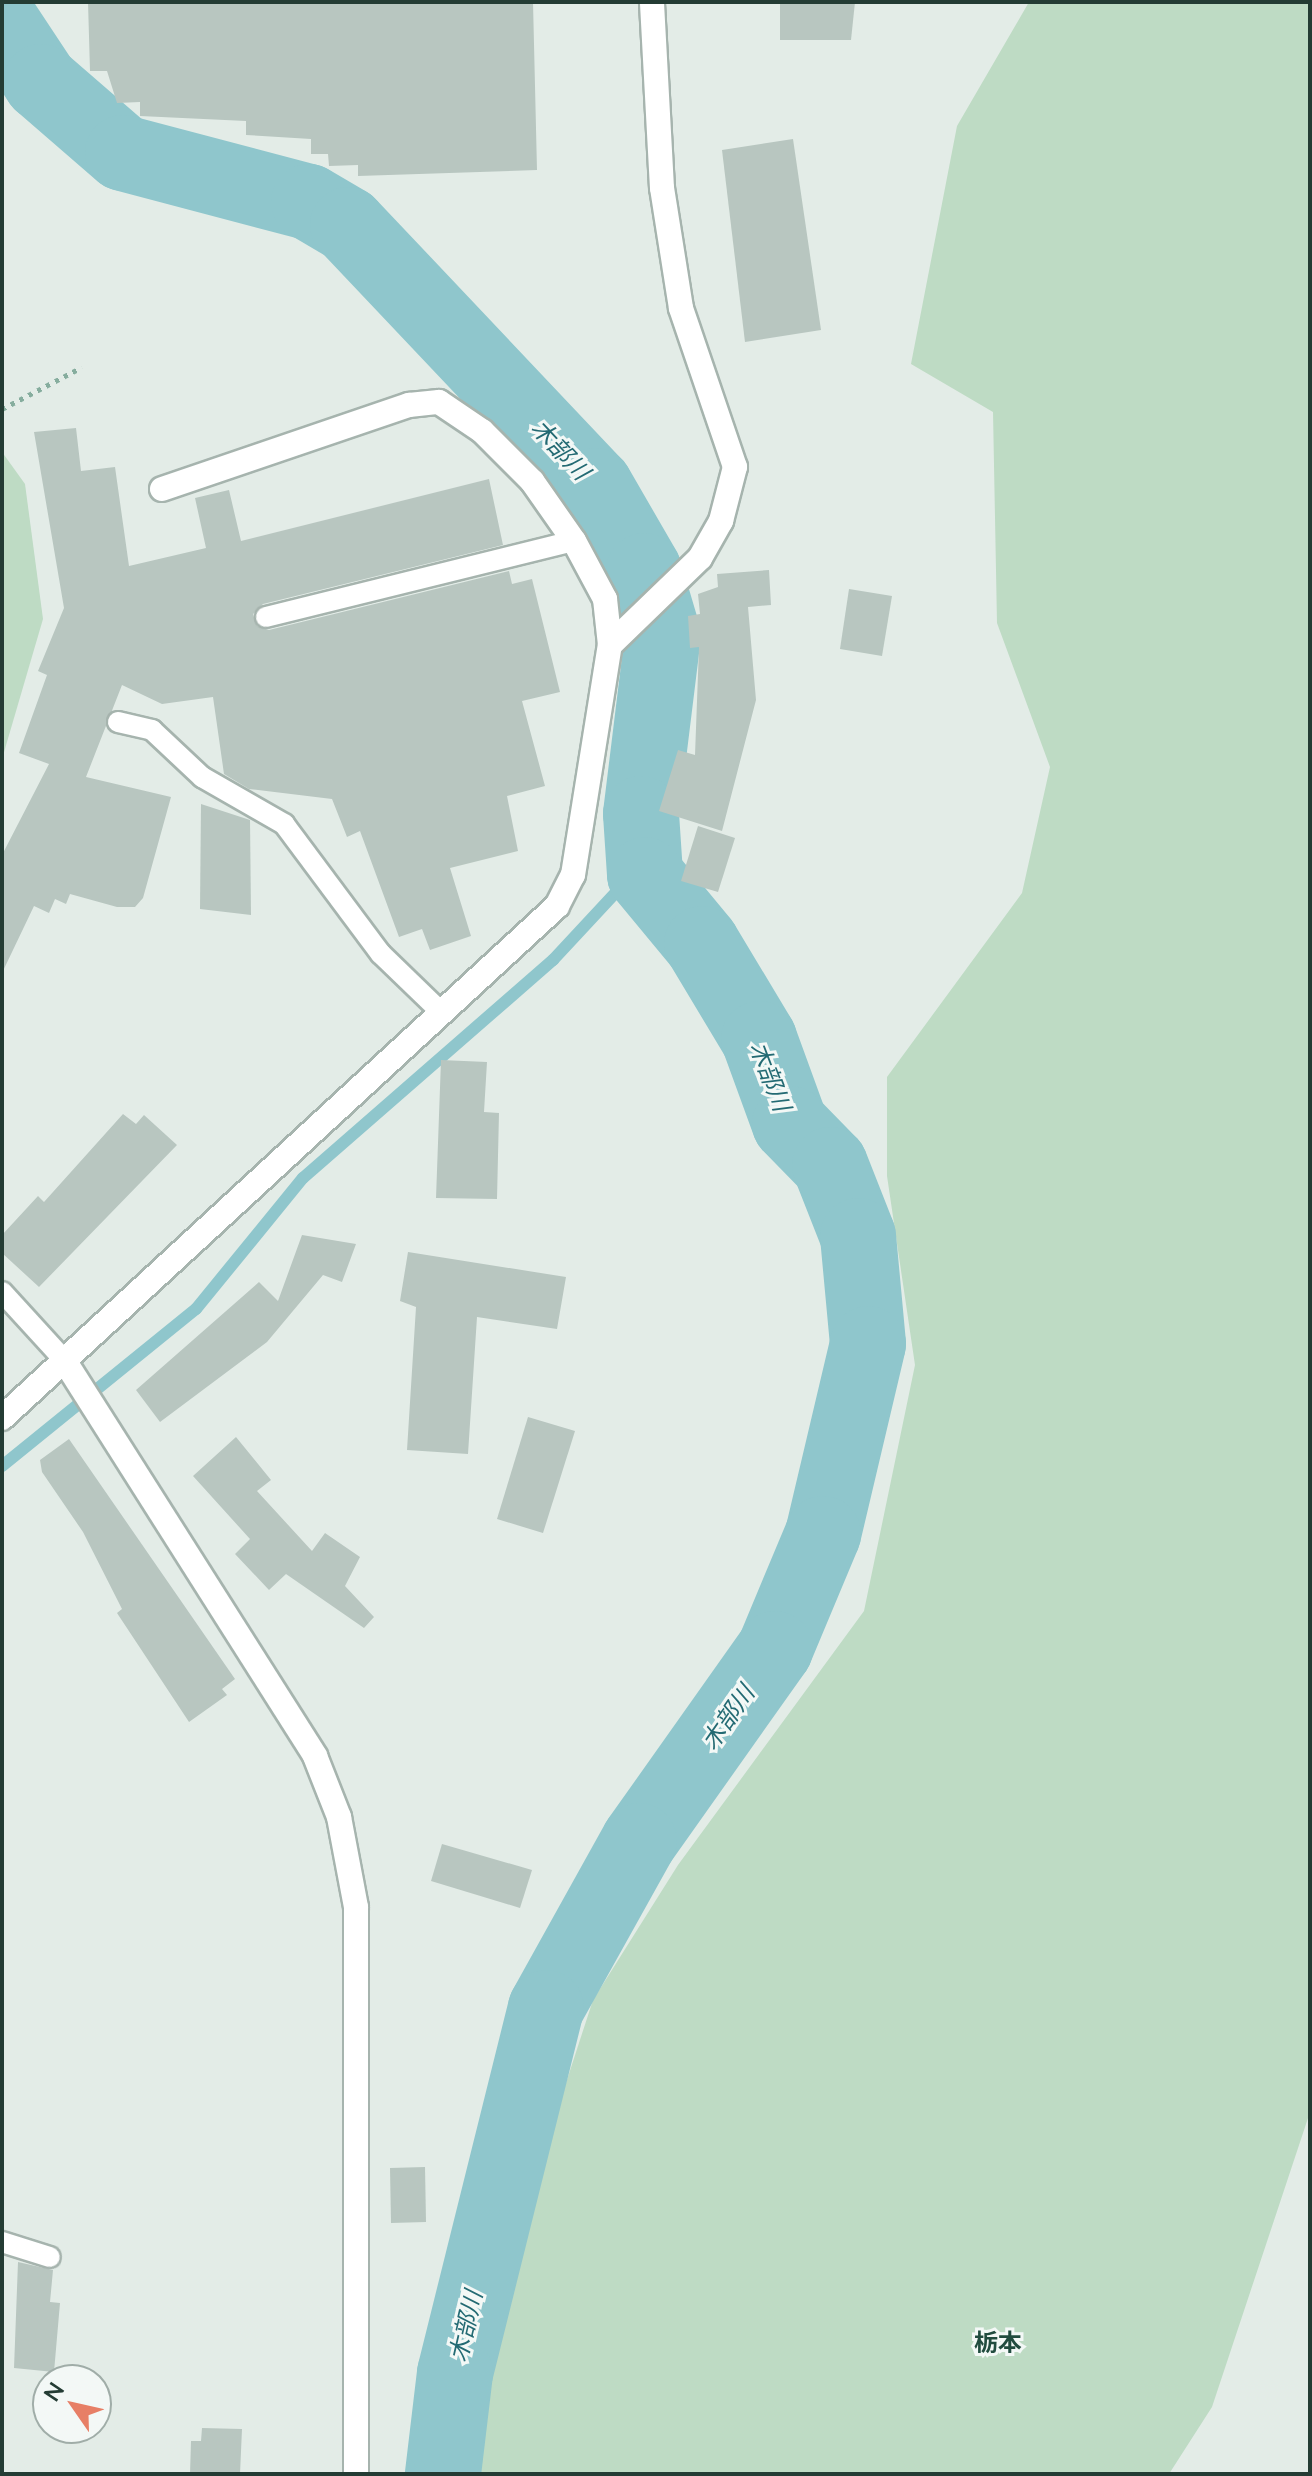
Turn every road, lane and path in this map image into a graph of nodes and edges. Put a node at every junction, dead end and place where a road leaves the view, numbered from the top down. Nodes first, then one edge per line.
1 (652, 2) edge
2 (82, 367) dead end
3 (2, 409) edge
4 (162, 489) dead end
5 (574, 541) junction
6 (266, 617) dead end
7 (610, 645) junction
8 (118, 722) dead end
9 (438, 1009) junction
10 (2, 1292) edge
11 (64, 1360) junction
12 (2, 1418) edge
13 (2, 2242) edge
14 (50, 2257) dead end
15 (356, 2474) edge

1 - 7 street
2 - 3 path
4 - 5 street
5 - 6 lane
5 - 7 street
7 - 9 street
8 - 9 lane
9 - 11 street
10 - 11 lane
11 - 12 street
11 - 15 street
13 - 14 lane

